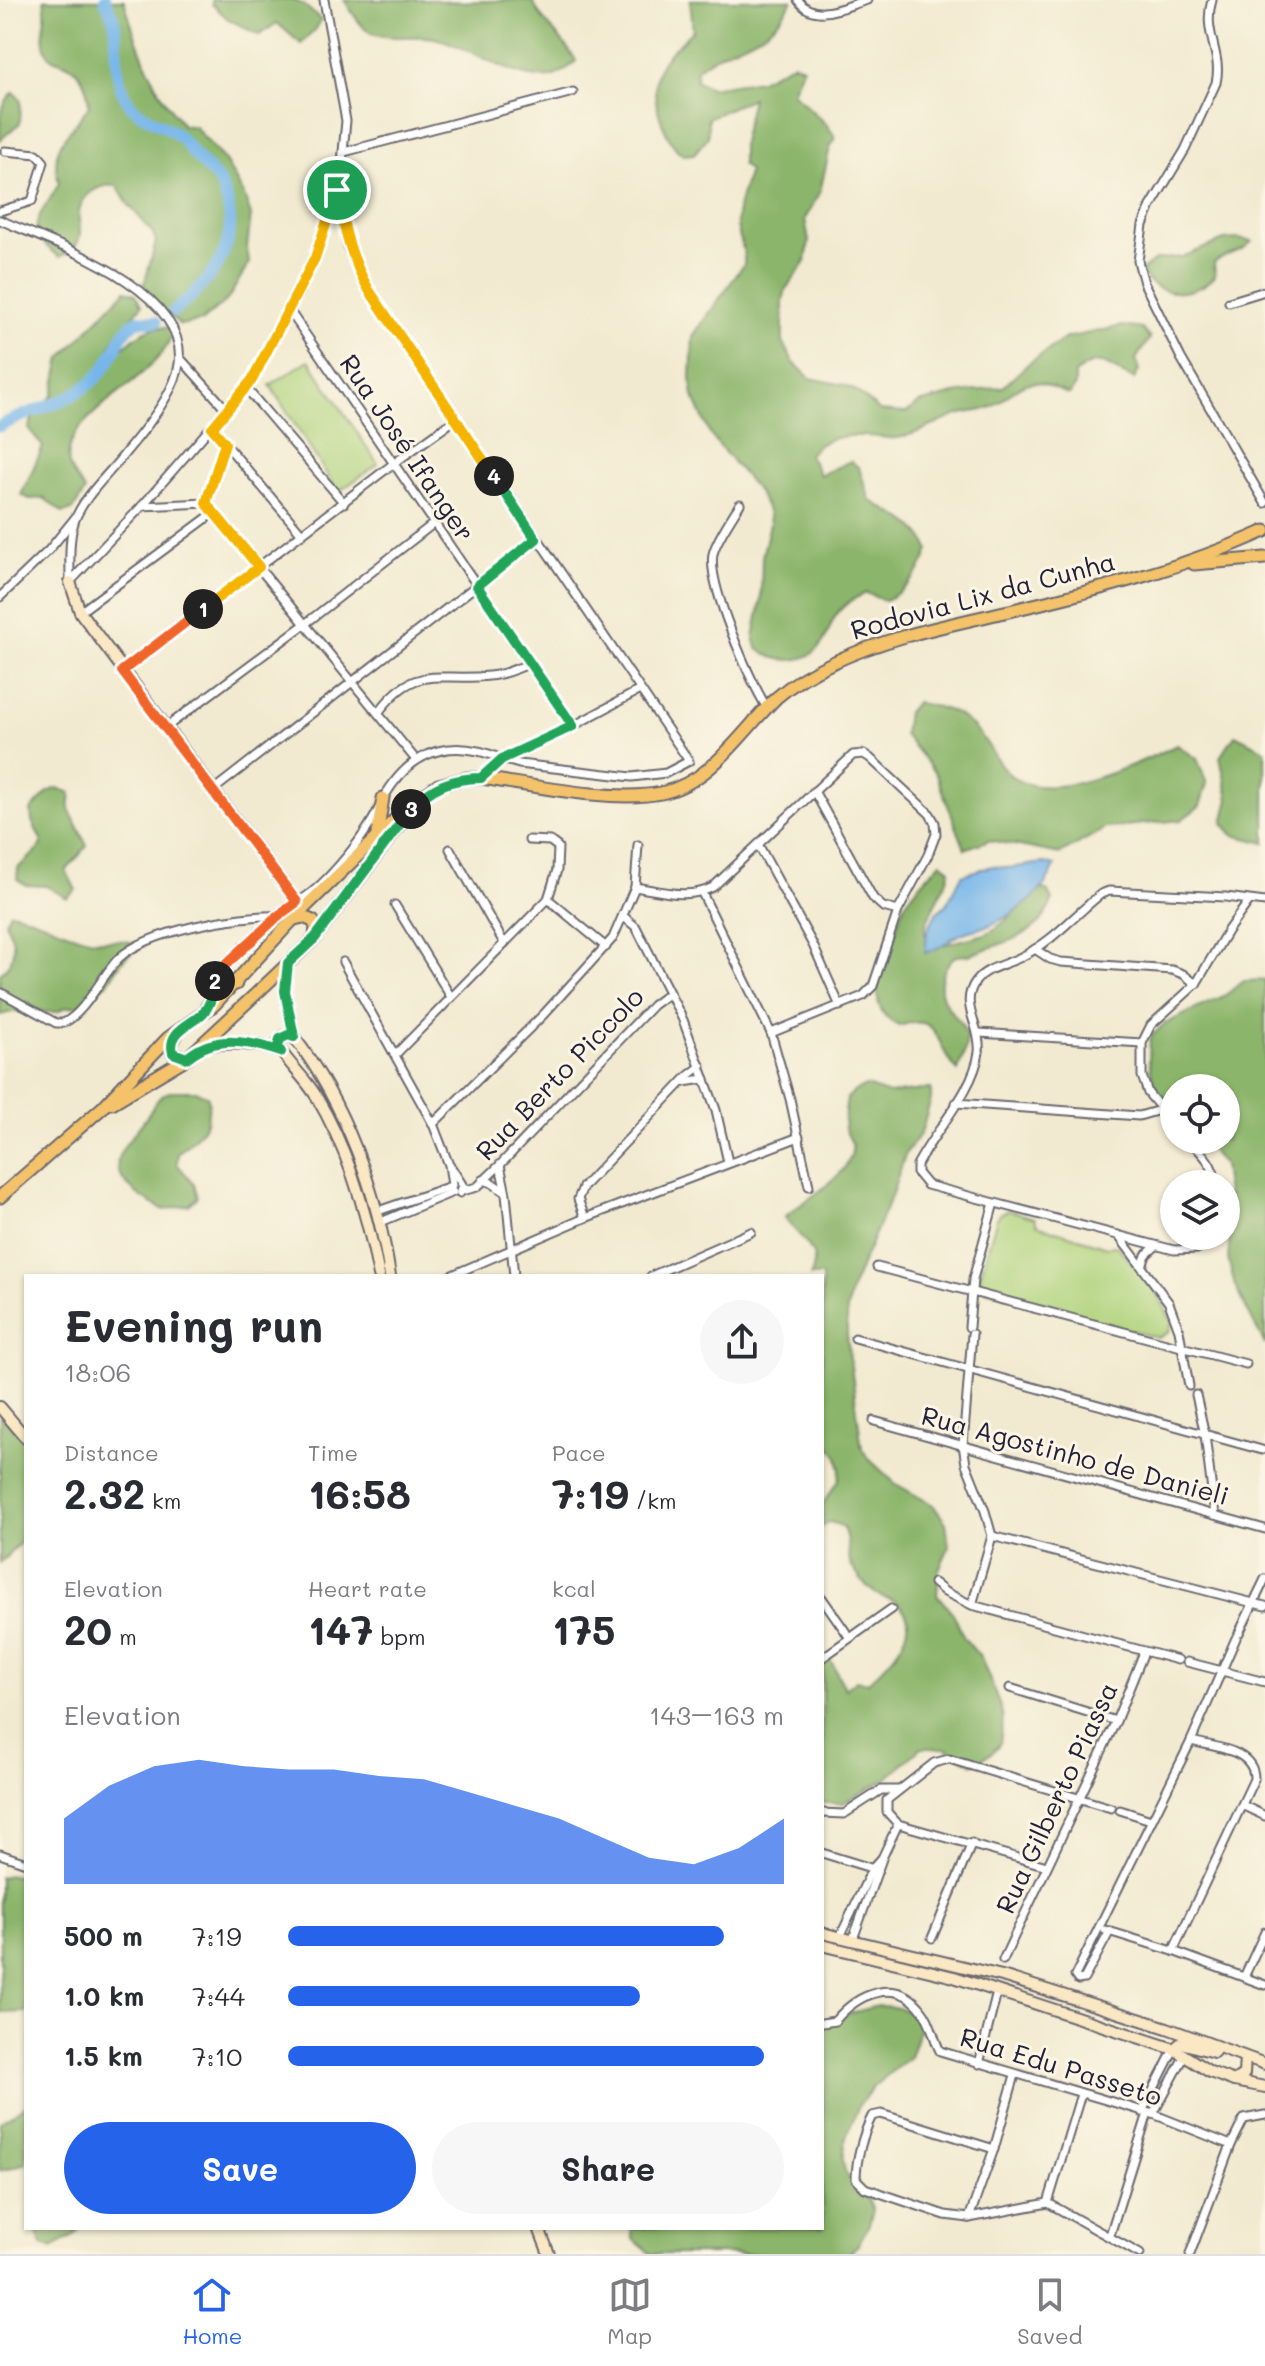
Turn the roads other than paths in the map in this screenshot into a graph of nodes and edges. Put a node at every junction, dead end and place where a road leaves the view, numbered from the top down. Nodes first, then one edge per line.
1 (324, 0) edge
2 (798, 0) edge
3 (867, 0) edge
4 (1212, 0) edge
5 (573, 92) dead end
6 (5, 151) dead end
7 (344, 152) junction
8 (337, 190) junction
9 (0, 211) edge
10 (0, 220) edge
11 (1265, 291) edge
12 (1229, 302) dead end
13 (289, 310) junction
14 (180, 358) junction
15 (246, 388) junction
16 (227, 410) junction
17 (456, 419) junction
18 (212, 428) junction
19 (225, 443) junction
20 (393, 464) junction
21 (206, 503) junction
22 (344, 503) junction
23 (1265, 503) edge
24 (740, 504) dead end
25 (142, 506) junction
26 (215, 512) junction
27 (76, 517) junction
28 (433, 524) junction
29 (1265, 531) edge
30 (302, 534) junction
31 (536, 539) junction
32 (1265, 558) edge
33 (1177, 566) junction
34 (259, 567) junction
35 (70, 582) junction
36 (477, 586) junction
37 (0, 597) edge
38 (80, 612) junction
39 (305, 624) junction
40 (531, 663) junction
41 (122, 671) junction
42 (353, 681) junction
43 (640, 690) junction
44 (767, 708) junction
45 (378, 713) junction
46 (573, 726) junction
47 (165, 728) junction
48 (502, 759) junction
49 (416, 760) junction
50 (481, 778) junction
51 (212, 791) junction
52 (814, 791) junction
53 (421, 797) junction
54 (383, 798) junction
55 (529, 840) dead end
56 (376, 841) junction
57 (638, 845) dead end
58 (759, 846) junction
59 (450, 849) dead end
60 (635, 887) junction
61 (702, 893) junction
62 (548, 899) junction
63 (1249, 901) junction
64 (297, 902) junction
65 (1265, 902) edge
66 (395, 905) dead end
67 (898, 911) junction
68 (278, 916) junction
69 (623, 916) junction
70 (295, 919) junction
71 (618, 929) junction
72 (641, 937) junction
73 (315, 938) junction
74 (504, 943) junction
75 (606, 947) junction
76 (1035, 949) junction
77 (343, 962) dead end
78 (288, 963) junction
79 (215, 980) junction
80 (236, 984) junction
81 (1196, 984) junction
82 (0, 992) edge
83 (668, 994) junction
84 (451, 997) junction
85 (840, 1006) junction
86 (204, 1012) junction
87 (182, 1027) junction
88 (771, 1033) junction
89 (979, 1033) junction
90 (294, 1037) junction
91 (1142, 1043) junction
92 (201, 1046) junction
93 (281, 1052) junction
94 (395, 1055) junction
95 (187, 1058) junction
96 (701, 1066) junction
97 (705, 1079) junction
98 (683, 1082) junction
99 (956, 1103) junction
100 (102, 1108) junction
101 (1160, 1110) joint
102 (433, 1124) junction
103 (799, 1137) junction
104 (728, 1162) junction
105 (500, 1165) junction
106 (482, 1182) junction
107 (809, 1186) dead end
108 (457, 1187) junction
109 (506, 1194) junction
110 (0, 1197) edge
111 (994, 1203) junction
112 (380, 1217) junction
113 (585, 1218) junction
114 (751, 1232) dead end
115 (1118, 1235) junction
116 (1156, 1246) junction
117 (1160, 1247) edge
118 (512, 1249) junction
119 (877, 1267) dead end
120 (1142, 1267) junction
121 (379, 1274) edge
122 (390, 1274) edge
123 (455, 1274) edge
124 (514, 1274) edge
125 (662, 1274) edge
126 (971, 1292) junction
127 (855, 1338) dead end
128 (1182, 1347) junction
129 (1246, 1364) dead end
130 (969, 1371) junction
131 (1189, 1386) dead end
132 (1196, 1395) dead end
133 (0, 1407) edge
134 (874, 1421) dead end
135 (1205, 1435) junction
136 (24, 1436) edge
137 (963, 1445) junction
138 (1262, 1450) dead end
139 (1215, 1515) junction
140 (1265, 1529) edge
141 (992, 1536) junction
142 (1265, 1579) edge
143 (934, 1583) dead end
144 (824, 1601) edge
145 (1254, 1603) junction
146 (972, 1605) junction
147 (1265, 1606) edge
148 (891, 1609) dead end
149 (850, 1638) junction
150 (1144, 1652) junction
151 (824, 1657) edge
152 (1221, 1671) junction
153 (1265, 1682) edge
154 (1010, 1688) dead end
155 (1116, 1721) junction
156 (1191, 1741) junction
157 (897, 1790) junction
158 (1079, 1798) junction
159 (1242, 1805) junction
160 (1111, 1808) dead end
161 (1120, 1810) dead end
162 (824, 1813) edge
163 (1265, 1816) edge
164 (1151, 1820) junction
165 (898, 1824) junction
166 (972, 1843) junction
167 (0, 1854) edge
168 (824, 1854) edge
169 (24, 1862) edge
170 (1047, 1866) junction
171 (876, 1870) junction
172 (1099, 1928) junction
173 (1110, 1931) junction
174 (1265, 1932) edge
175 (824, 1933) edge
176 (840, 1937) junction
177 (932, 1938) dead end
178 (853, 1939) junction
179 (824, 1945) edge
180 (1173, 1951) junction
181 (1003, 1960) dead end
182 (1244, 1977) junction
183 (1265, 1985) edge
184 (997, 1992) junction
185 (824, 2023) edge
186 (1174, 2049) junction
187 (1219, 2050) junction
188 (1184, 2057) junction
189 (1245, 2057) junction
190 (979, 2064) junction
191 (1265, 2064) edge
192 (1210, 2072) junction
193 (1015, 2075) junction
194 (1234, 2081) junction
195 (1265, 2087) edge
196 (1081, 2094) junction
197 (1148, 2113) junction
198 (1265, 2115) edge
199 (1231, 2145) junction
200 (994, 2149) junction
201 (1048, 2203) junction
202 (969, 2218) junction
203 (540, 2230) edge
204 (1110, 2235) junction
205 (549, 2254) edge
206 (1140, 2254) edge
207 (1190, 2254) edge

1 - 7 street
2 - 3 street
4 - 23 street
5 - 7 street
6 - 9 street
7 - 8 street
8 - 13 street
8 - 17 street
10 - 14 street
11 - 12 street
13 - 15 street
13 - 20 street, Rua José Ifanger
14 - 16 street
14 - 27 street
15 - 16 street
15 - 22 street
16 - 18 street
17 - 20 street
17 - 31 street
18 - 19 street
18 - 25 street
19 - 21 street
19 - 30 street
20 - 22 street
20 - 28 street, Rua José Ifanger
21 - 25 street
21 - 26 street
22 - 30 street
24 - 44 street
25 - 35 street
26 - 34 street
26 - 38 street
27 - 35 street
27 - 37 street
28 - 36 street, Rua José Ifanger
28 - 39 street
29 - 33 main road, Rodovia Lix da Cunha
30 - 34 street
31 - 36 street
31 - 43 street
32 - 33 main road, Rodovia Lix da Cunha
33 - 44 main road, Rodovia Lix da Cunha
34 - 39 street
34 - 41 street
35 - 38 main road
36 - 40 street, Rua José Ifanger
36 - 42 street
38 - 41 main road
39 - 42 street
39 - 47 street
40 - 45 street
40 - 46 street, Rua José Ifanger
41 - 47 main road
42 - 45 street
42 - 51 street
43 - 46 street
43 - 48 street
44 - 50 main road, Rodovia Lix da Cunha
45 - 49 street
46 - 48 street
47 - 51 main road
48 - 49 street
48 - 50 street
49 - 54 street
50 - 53 main road, Rodovia Lix da Cunha
51 - 64 main road
52 - 58 street
52 - 67 street
52 - 67 street
53 - 56 main road, Rodovia Lix da Cunha
53 - 73 main road, Rodovia Lix da Cunha
54 - 56 main road
54 - 64 street
55 - 62 street
56 - 70 main road, Rodovia Lix da Cunha
57 - 60 street
58 - 61 street
58 - 85 street
59 - 74 street
60 - 61 street
60 - 69 street
61 - 88 street
62 - 74 street
62 - 75 street
63 - 65 street
63 - 76 street
63 - 81 street
64 - 68 main road
66 - 84 street
67 - 85 street
68 - 79 main road
68 - 82 street
69 - 71 street
69 - 72 street
70 - 73 main road
70 - 80 main road, Rodovia Lix da Cunha
71 - 72 street
71 - 75 street
72 - 83 street
73 - 78 main road, Rodovia Lix da Cunha
74 - 84 street
75 - 102 street
76 - 81 street
76 - 89 street
77 - 94 street
78 - 90 main road
78 - 92 main road, Rodovia Lix da Cunha
79 - 80 main road
79 - 86 main road
80 - 86 main road, Rodovia Lix da Cunha
81 - 91 street
83 - 96 street
83 - 105 street, Rua Berto Piccolo
84 - 94 street
85 - 88 street
86 - 87 main road, Rodovia Lix da Cunha
87 - 95 main road
87 - 100 main road, Rodovia Lix da Cunha
88 - 103 street
89 - 91 street
89 - 99 street
90 - 93 main road
90 - 112 main road
91 - 101 street
92 - 93 main road
92 - 95 main road, Rodovia Lix da Cunha
93 - 121 main road
94 - 102 street
95 - 100 main road, Rodovia Lix da Cunha
96 - 97 street
96 - 98 street
97 - 98 street
97 - 104 street
98 - 113 street
99 - 101 street
99 - 111 street
100 - 110 main road, Rodovia Lix da Cunha
102 - 108 street
103 - 104 street
103 - 107 street
104 - 113 street
105 - 106 street, Rua Berto Piccolo
105 - 109 street
106 - 108 street
106 - 109 street
108 - 112 street
109 - 118 street
111 - 115 street
111 - 126 street
112 - 122 main road
113 - 118 street
114 - 125 street
115 - 116 street
115 - 120 street
116 - 117 street
116 - 120 street
118 - 123 street
118 - 124 street
119 - 126 street
120 - 128 street
126 - 128 street
126 - 130 street
127 - 130 street
128 - 129 street
128 - 131 street
130 - 135 street
130 - 137 street
132 - 135 street
133 - 136 main road
134 - 137 street, Rua Agostinho de Danieli
135 - 138 street
135 - 139 street
137 - 139 street, Rua Agostinho de Danieli
137 - 141 street
139 - 140 street, Rua Agostinho de Danieli
141 - 145 street
141 - 146 street
142 - 145 street
143 - 146 street
144 - 149 street
145 - 147 street
145 - 152 street
146 - 150 street
148 - 149 street
149 - 151 street
150 - 152 street
150 - 155 street, Rua Gilberto Piassa
152 - 153 street
152 - 156 street
154 - 155 street
155 - 158 street, Rua Gilberto Piassa
156 - 159 street
156 - 164 street
157 - 158 street
157 - 162 street
157 - 165 street
158 - 160 street
158 - 170 street, Rua Gilberto Piassa
159 - 163 street
159 - 180 street
161 - 164 street
164 - 172 street
165 - 166 street
165 - 171 street
166 - 170 street
166 - 177 street
167 - 169 street
168 - 171 street
170 - 181 street, Rua Gilberto Piassa
171 - 176 street
171 - 178 street
172 - 173 street
172 - 173 street
173 - 180 street
174 - 182 street
175 - 176 main road
176 - 178 main road
178 - 187 main road
179 - 184 main road
180 - 182 street
182 - 183 street
184 - 186 main road
184 - 190 street
185 - 190 street, Rua Edu Passeto
186 - 187 main road
186 - 188 main road
186 - 197 street
187 - 189 main road
187 - 192 main road
188 - 192 main road
188 - 197 street
189 - 191 main road
189 - 194 main road
190 - 193 street, Rua Edu Passeto
192 - 194 main road
193 - 196 street, Rua Edu Passeto
193 - 200 street
194 - 195 main road
196 - 197 street, Rua Edu Passeto
196 - 201 street
197 - 199 street, Rua Edu Passeto
197 - 204 street
198 - 199 street
199 - 207 street
200 - 202 street
200 - 202 street
201 - 202 street
201 - 204 street
203 - 205 main road
204 - 206 street

